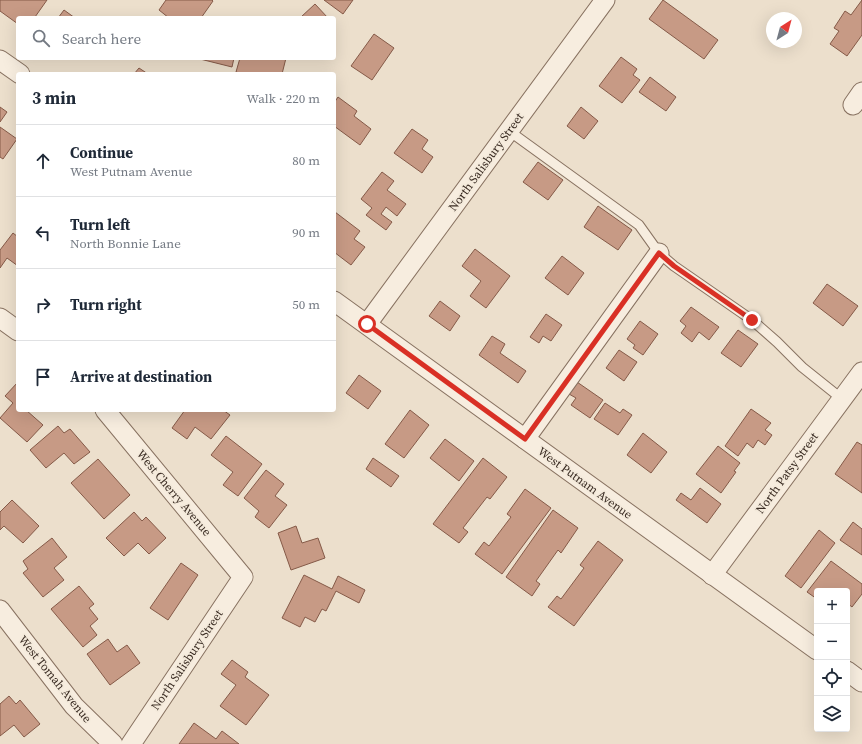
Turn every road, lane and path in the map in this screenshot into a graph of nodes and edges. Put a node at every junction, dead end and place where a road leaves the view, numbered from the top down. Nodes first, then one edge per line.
1 (605, 0) edge
2 (0, 60) edge
3 (17, 72) edge
4 (509, 131) junction
5 (659, 253) junction
6 (336, 302) edge
7 (0, 318) edge
8 (367, 324) junction
9 (16, 330) edge
10 (862, 372) edge
11 (842, 399) junction
12 (107, 412) edge
13 (525, 439) junction
14 (712, 575) junction
15 (243, 577) joint
16 (0, 610) edge
17 (814, 648) edge
18 (850, 674) edge
19 (862, 682) edge
20 (113, 744) edge
21 (130, 744) edge

1 - 4 street, North Salisbury Street
2 - 3 street
4 - 5 lane
4 - 8 street, North Salisbury Street
5 - 11 lane
5 - 13 street
6 - 8 street, West Putnam Avenue
7 - 9 street
8 - 13 street, West Putnam Avenue
10 - 11 street, North Patsy Street
11 - 14 street, North Patsy Street
12 - 15 street, West Cherry Avenue
13 - 14 street, West Putnam Avenue
14 - 17 street, West Putnam Avenue
15 - 21 street, North Salisbury Street
16 - 20 street, West Tomah Avenue
18 - 19 street

